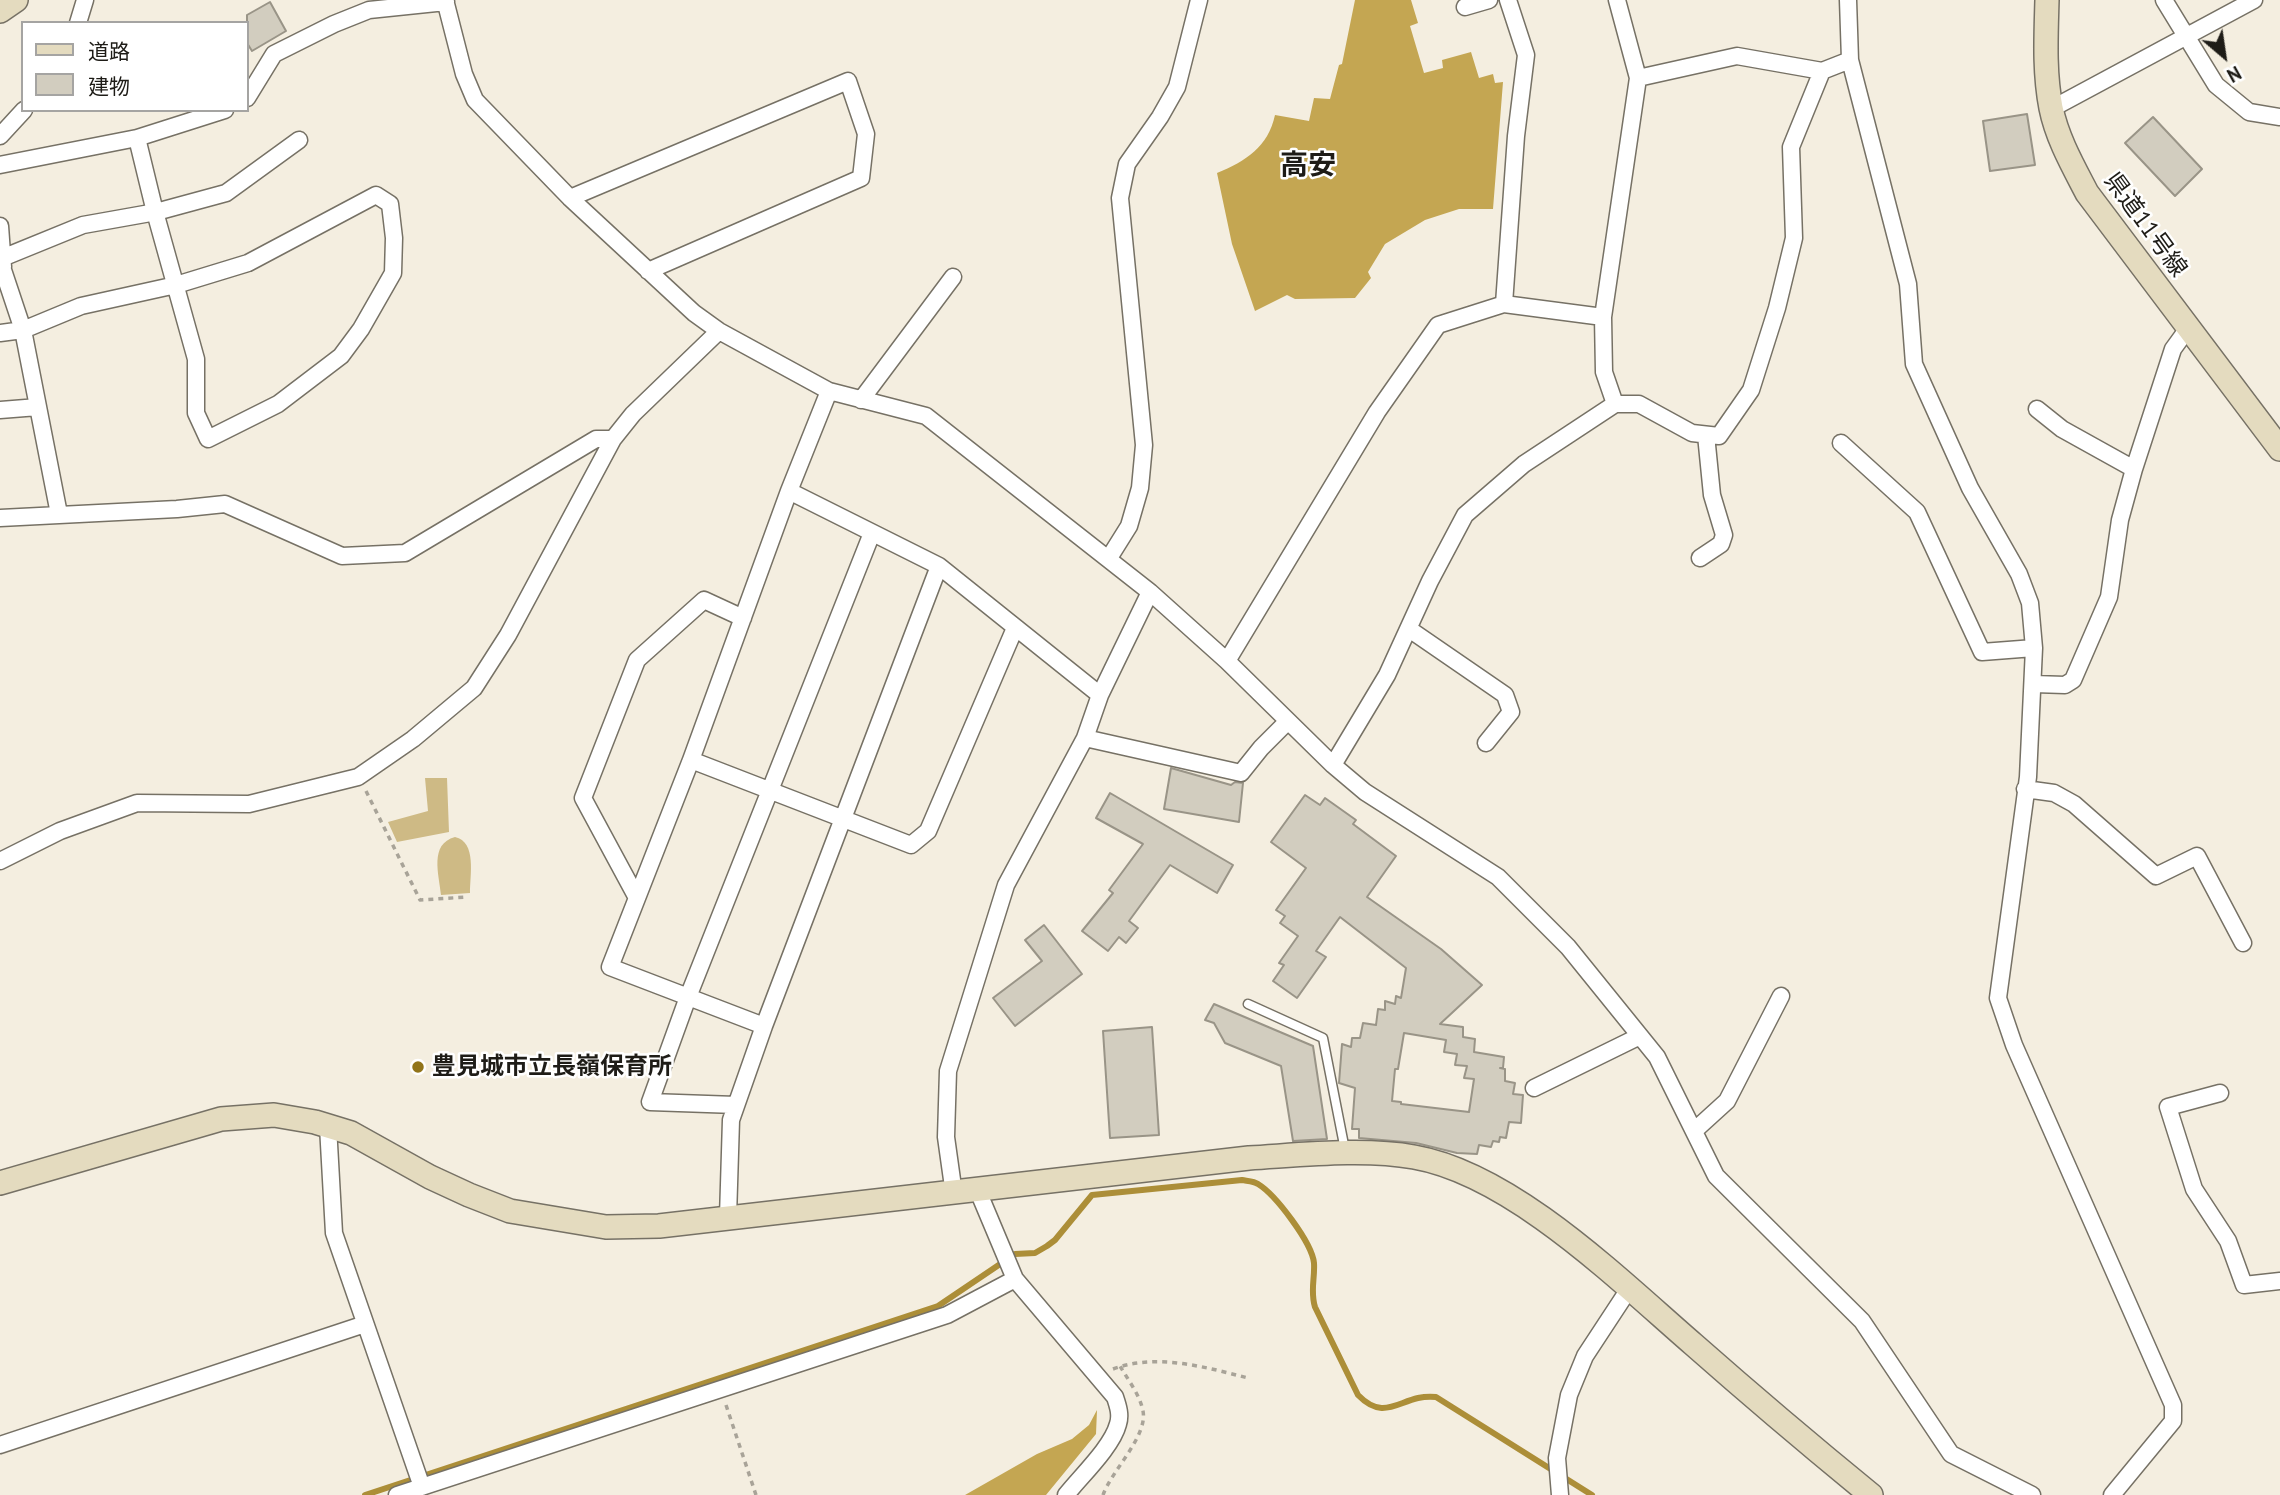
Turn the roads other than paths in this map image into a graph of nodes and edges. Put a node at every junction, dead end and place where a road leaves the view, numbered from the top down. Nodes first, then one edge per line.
1 (16, 0) edge
2 (85, 0) edge
3 (1199, 0) edge
4 (1489, 0) edge
5 (1508, 0) edge
6 (1617, 0) edge
7 (1848, 0) edge
8 (2047, 0) edge
9 (2164, 0) edge
10 (2254, 0) edge
11 (446, 1) edge
12 (1465, 7) dead end
13 (0, 12) edge
14 (79, 21) edge
15 (2186, 37) junction
16 (1850, 60) junction
17 (1822, 71) junction
18 (1638, 78) junction
19 (248, 96) edge
20 (2051, 109) junction
21 (22, 112) edge
22 (219, 112) edge
23 (2280, 117) edge
24 (0, 136) edge
25 (137, 138) junction
26 (299, 139) dead end
27 (0, 165) edge
28 (570, 198) junction
29 (155, 212) junction
30 (0, 226) edge
31 (2, 266) edge
32 (648, 271) junction
33 (953, 277) dead end
34 (176, 285) junction
35 (1504, 304) junction
36 (1603, 317) junction
37 (2189, 327) junction
38 (23, 330) junction
39 (719, 331) junction
40 (0, 333) edge
41 (829, 391) junction
42 (861, 400) junction
43 (1615, 404) junction
44 (38, 407) junction
45 (2037, 409) dead end
46 (0, 411) edge
47 (1706, 435) junction
48 (613, 439) junction
49 (1841, 443) dead end
50 (2280, 449) edge
51 (2134, 469) junction
52 (789, 491) junction
53 (59, 514) junction
54 (0, 518) edge
55 (872, 533) junction
56 (1109, 558) junction
57 (1700, 558) dead end
58 (939, 566) junction
59 (1150, 592) junction
60 (743, 618) junction
61 (1015, 628) junction
62 (1409, 628) junction
63 (2035, 648) junction
64 (1227, 661) junction
65 (2034, 684) junction
66 (1100, 695) junction
67 (1288, 721) junction
68 (1086, 738) junction
69 (1486, 743) dead end
70 (691, 760) junction
71 (1333, 765) junction
72 (2025, 789) junction
73 (770, 790) junction
74 (843, 818) junction
75 (0, 861) edge
76 (637, 898) junction
77 (2243, 943) dead end
78 (1781, 996) dead end
79 (688, 997) junction
80 (1248, 1004) dead end
81 (764, 1027) junction
82 (1640, 1035) junction
83 (1534, 1088) dead end
84 (2220, 1093) dead end
85 (736, 1105) junction
86 (328, 1126) junction
87 (1694, 1131) junction
88 (1345, 1153) junction
89 (0, 1183) edge
90 (978, 1191) junction
91 (954, 1194) junction
92 (728, 1217) junction
93 (1015, 1279) junction
94 (2280, 1281) edge
95 (1629, 1289) junction
96 (366, 1324) junction
97 (0, 1444) edge
98 (422, 1487) junction
99 (397, 1495) edge
100 (1066, 1495) edge
101 (1560, 1495) edge
102 (1871, 1495) edge
103 (2032, 1495) edge
104 (2112, 1495) edge

1 - 13 street
2 - 14 street
3 - 56 street
4 - 12 street
5 - 35 street
6 - 18 street
7 - 16 street
8 - 20 street, 県道11号線
9 - 15 street
10 - 15 street
11 - 19 street
11 - 28 street
15 - 20 street
15 - 23 street
16 - 17 street
16 - 63 street
17 - 18 street
17 - 47 street
18 - 36 street
20 - 37 street, 県道11号線
21 - 24 street
22 - 25 street
25 - 27 street
25 - 29 street
26 - 29 street
28 - 32 street
28 - 32 street
29 - 31 street
29 - 34 street
30 - 31 street
31 - 38 street
32 - 39 street
33 - 42 street
34 - 34 street
34 - 38 street
35 - 36 street
35 - 64 street
36 - 43 street
37 - 50 street, 県道11号線
37 - 51 street
38 - 40 street
38 - 44 street
39 - 41 street
39 - 48 street
41 - 42 street
41 - 52 street
42 - 56 street
43 - 47 street
43 - 62 street
44 - 46 street
44 - 53 street
45 - 51 street
47 - 57 street
48 - 53 street
48 - 75 street
49 - 63 street
51 - 65 street
52 - 55 street
52 - 60 street
53 - 54 street
55 - 58 street
55 - 73 street
56 - 59 street
58 - 61 street
58 - 74 street
59 - 64 street
59 - 66 street
60 - 70 street
60 - 76 street
61 - 66 street
61 - 74 street
62 - 69 street
62 - 71 street
63 - 65 street
64 - 67 street
65 - 72 street
66 - 68 street
67 - 68 street
67 - 71 street
68 - 91 street
70 - 73 street
70 - 76 street
71 - 82 street
72 - 77 street
72 - 104 street
73 - 74 street
73 - 79 street
74 - 81 street
76 - 79 street
78 - 87 street
79 - 81 street
79 - 85 street
80 - 88 lane
81 - 85 street
82 - 83 street
82 - 87 street
84 - 94 street
85 - 92 street
86 - 89 street
86 - 92 street
86 - 96 street
87 - 103 street
88 - 90 street
88 - 95 street
90 - 91 street
90 - 93 street
91 - 92 street
93 - 98 street
93 - 100 street
95 - 101 street
95 - 102 street
96 - 97 street
96 - 98 street
98 - 99 street

